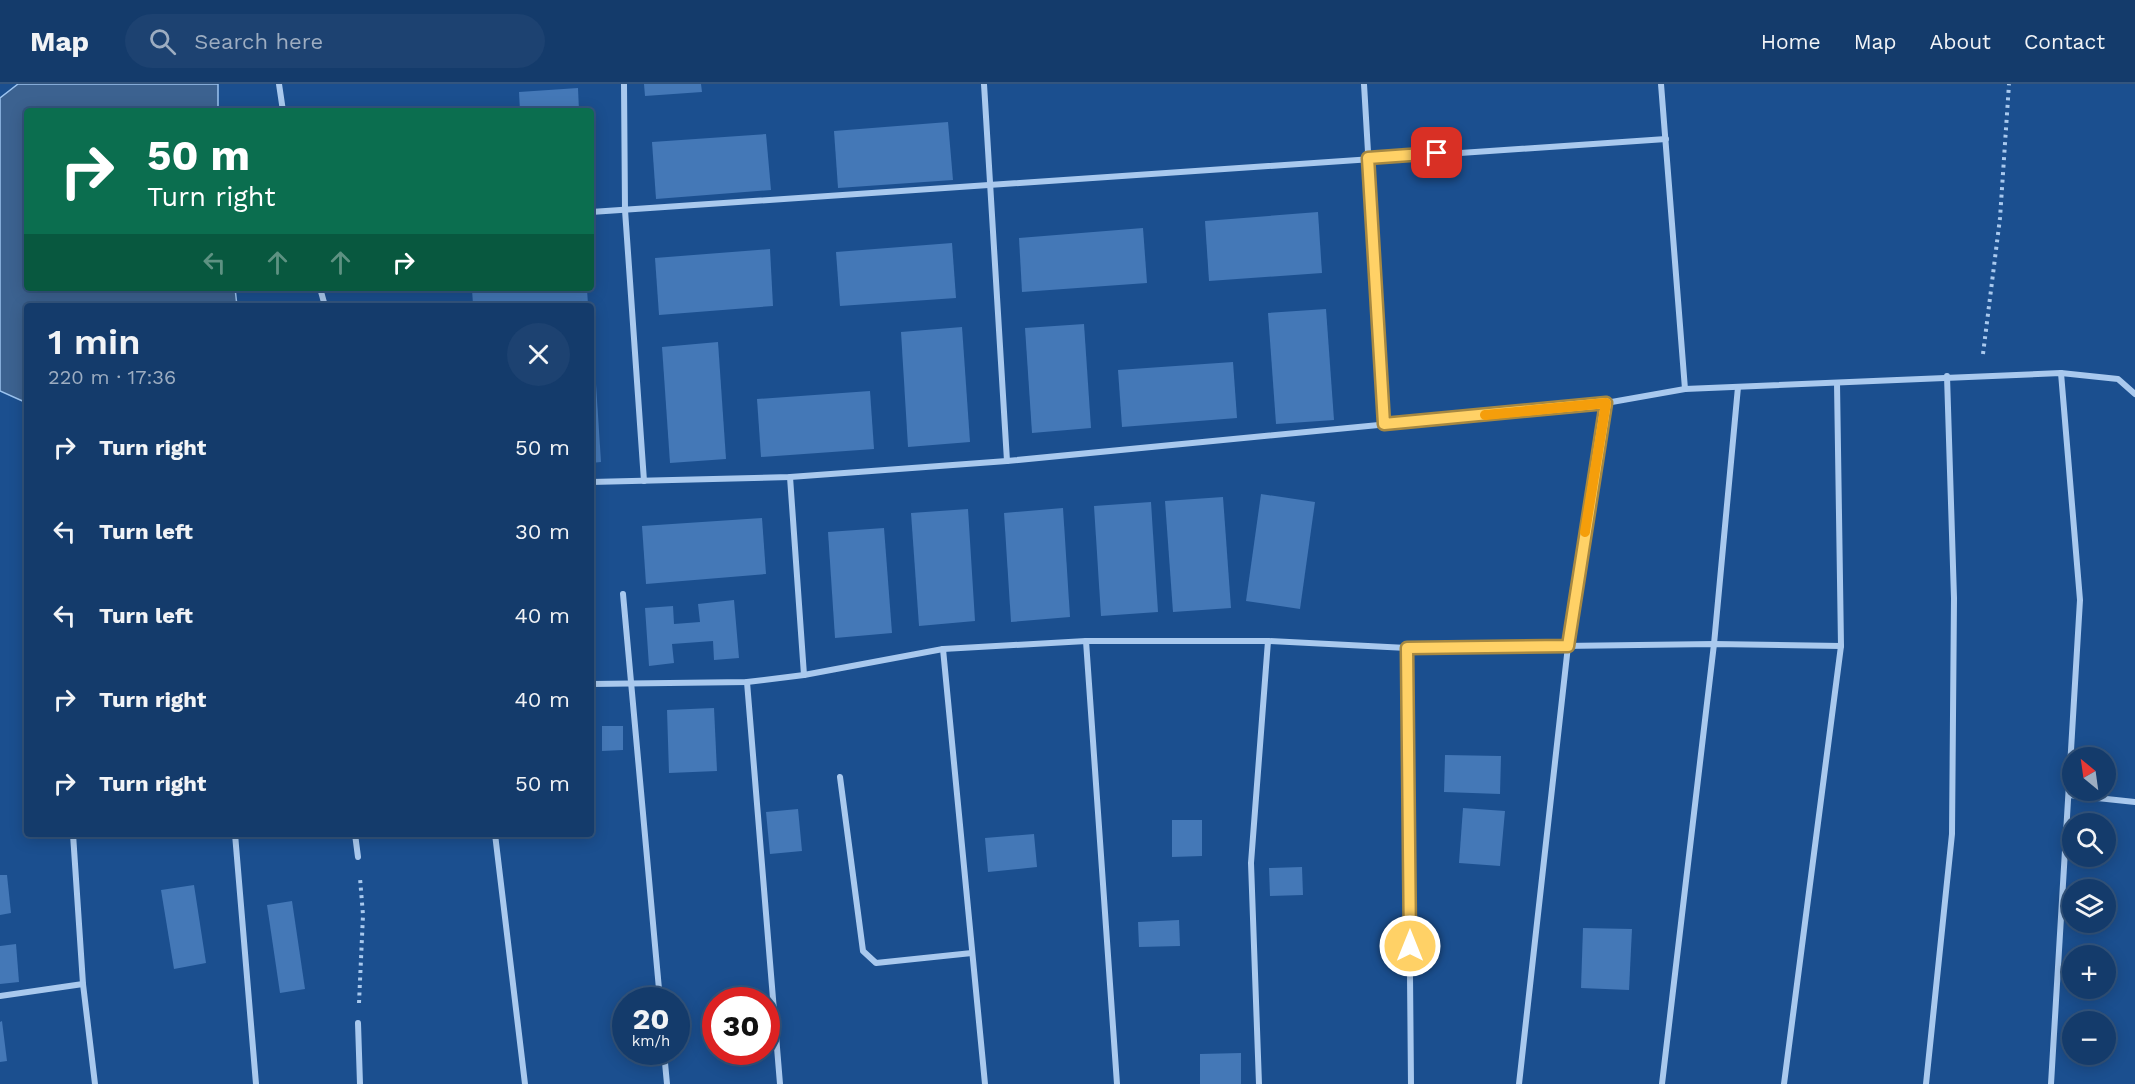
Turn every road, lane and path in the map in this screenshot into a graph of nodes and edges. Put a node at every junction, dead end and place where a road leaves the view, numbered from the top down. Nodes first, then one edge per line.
1 (279, 84) edge
2 (624, 84) edge
3 (984, 84) edge
4 (1364, 84) edge
5 (1661, 84) edge
6 (2009, 84) edge
7 (283, 108) edge
8 (1666, 139) junction
9 (1368, 158) junction
10 (990, 187) junction
11 (626, 210) junction
12 (594, 212) edge
13 (2061, 373) junction
14 (1980, 375) junction
15 (1947, 376) junction
16 (1837, 382) junction
17 (1738, 387) junction
18 (1685, 389) junction
19 (2135, 394) edge
20 (1606, 403) junction
21 (1384, 424) junction
22 (1007, 462) junction
23 (790, 477) junction
24 (644, 481) junction
25 (594, 482) edge
26 (623, 594) dead end
27 (1086, 641) junction
28 (1268, 641) junction
29 (1714, 644) junction
30 (1568, 646) junction
31 (1841, 646) junction
32 (1407, 648) junction
33 (943, 649) junction
34 (804, 675) junction
35 (747, 682) junction
36 (633, 683) junction
37 (594, 684) edge
38 (2072, 747) edge
39 (840, 777) dead end
40 (2116, 800) edge
41 (2069, 801) edge
42 (2135, 802) edge
43 (74, 837) edge
44 (235, 837) edge
45 (355, 837) edge
46 (495, 837) edge
47 (358, 857) joint
48 (972, 953) junction
49 (83, 984) junction
50 (659, 987) edge
51 (0, 996) edge
52 (358, 1023) joint
53 (665, 1065) edge
54 (95, 1084) edge
55 (256, 1084) edge
56 (360, 1084) edge
57 (525, 1084) edge
58 (667, 1084) edge
59 (780, 1084) edge
60 (985, 1084) edge
61 (1117, 1084) edge
62 (1259, 1084) edge
63 (1411, 1084) edge
64 (1519, 1084) edge
65 (1662, 1084) edge
66 (1784, 1084) edge
67 (1926, 1084) edge
68 (2051, 1084) edge

1 - 7 street
2 - 11 street
3 - 10 street
4 - 9 street
5 - 8 street
6 - 14 path
8 - 9 street
8 - 18 street
9 - 10 street
9 - 21 street
10 - 11 street
10 - 22 street
11 - 12 street
11 - 24 street
13 - 14 street
13 - 19 street
13 - 38 street
14 - 15 street
15 - 16 street
15 - 67 street
16 - 17 street
16 - 31 street
17 - 18 street
17 - 29 street
18 - 20 street
20 - 21 street
20 - 30 street
21 - 22 street
22 - 23 street
23 - 24 street
23 - 34 street
24 - 25 street
26 - 36 street
27 - 28 street
27 - 33 street
27 - 61 street
28 - 32 street
28 - 62 street
29 - 30 street
29 - 31 street
29 - 65 street
30 - 32 street
30 - 64 street
31 - 66 street
32 - 63 street
33 - 34 street
33 - 48 street
34 - 35 street
35 - 36 street
35 - 59 street
36 - 37 street
36 - 50 street
39 - 48 street
40 - 42 street
41 - 68 street
43 - 49 street
44 - 55 street
45 - 47 street
46 - 57 street
47 - 52 path
48 - 60 street
49 - 51 street
49 - 54 street
52 - 56 street
53 - 58 street

